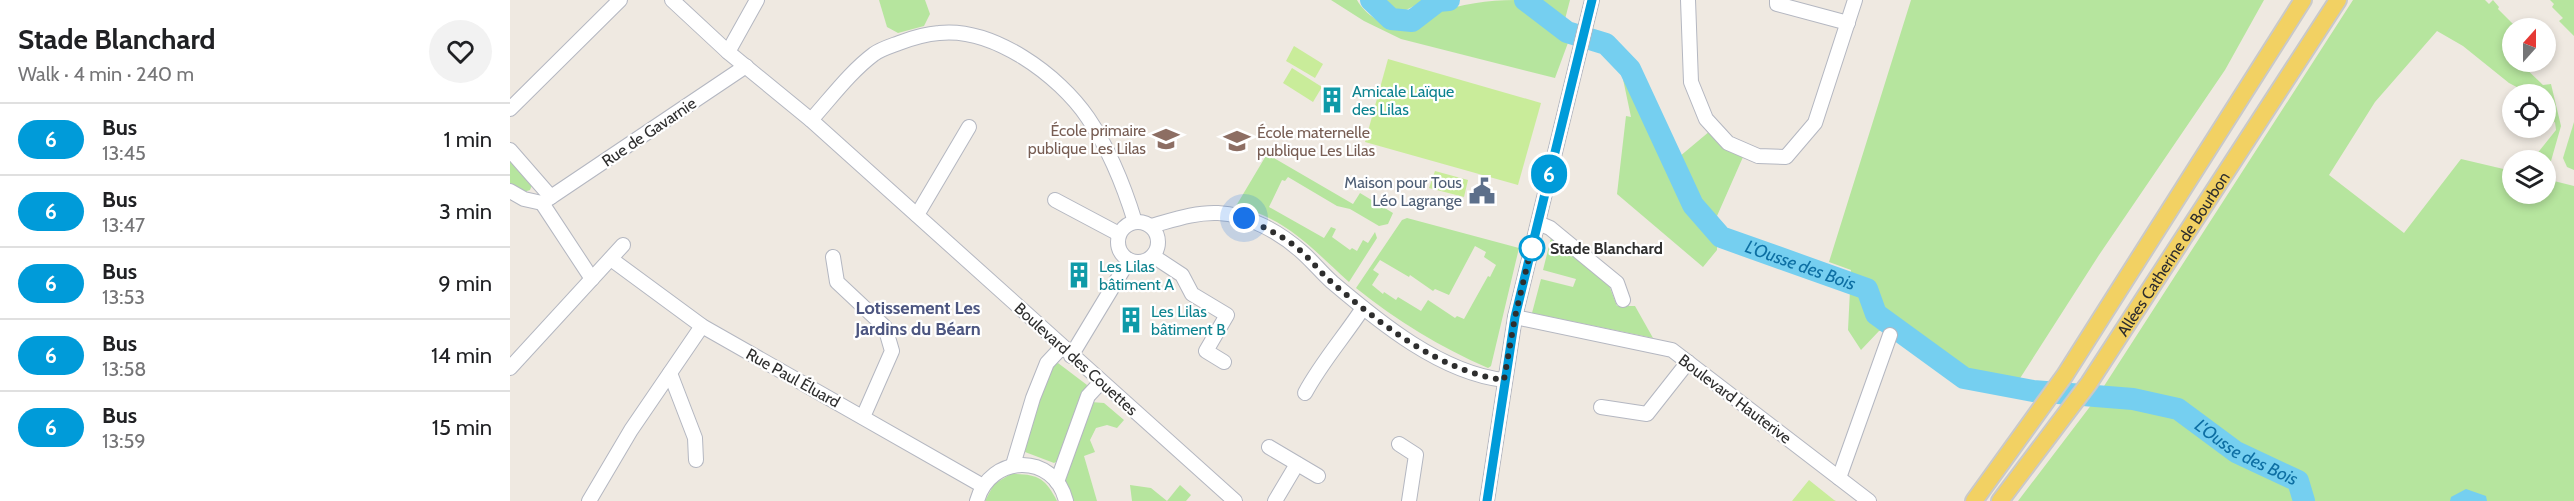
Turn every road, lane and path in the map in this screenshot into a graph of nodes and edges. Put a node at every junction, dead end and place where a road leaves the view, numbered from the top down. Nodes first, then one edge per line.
1 (620, 0) edge
2 (672, 0) edge
3 (757, 0) edge
4 (1592, 0) edge
5 (1688, 0) edge
6 (1777, 0) edge
7 (1855, 0) edge
8 (2303, 0) edge
9 (2338, 0) edge
10 (1848, 23) junction
11 (728, 52) junction
12 (746, 66) junction
13 (510, 109) edge
14 (811, 120) junction
15 (969, 127) dead end
16 (510, 150) edge
17 (510, 191) edge
18 (547, 200) junction
19 (1055, 200) dead end
20 (917, 215) junction
21 (1135, 222) junction
22 (1538, 223) junction
23 (1151, 226) junction
24 (1119, 234) junction
25 (623, 245) dead end
26 (1153, 256) junction
27 (833, 257) dead end
28 (611, 259) junction
29 (1129, 260) junction
30 (592, 279) junction
31 (1623, 300) dead end
32 (1363, 308) junction
33 (1515, 317) junction
34 (702, 326) junction
35 (1890, 335) dead end
36 (1067, 351) junction
37 (1224, 362) dead end
38 (1688, 362) junction
39 (510, 368) edge
40 (670, 374) junction
41 (1504, 380) junction
42 (1101, 382) junction
43 (1305, 393) dead end
44 (1601, 407) dead end
45 (863, 417) junction
46 (1399, 444) dead end
47 (1269, 447) dead end
48 (696, 460) dead end
49 (1297, 464) junction
50 (1013, 465) junction
51 (1318, 476) dead end
52 (1839, 478) junction
53 (1057, 482) junction
54 (983, 486) junction
55 (589, 501) edge
56 (977, 501) edge
57 (1066, 501) edge
58 (1235, 501) edge
59 (1275, 501) edge
60 (1409, 501) edge
61 (1487, 501) edge
62 (1869, 501) edge
63 (1974, 501) edge
64 (2000, 501) edge

1 - 13 street
2 - 11 street, Boulevard des Couettes
3 - 11 street
4 - 22 street
5 - 10 street
6 - 10 street
7 - 10 street
8 - 63 main road, Allées Catherine de Bourbon
9 - 64 main road, Allées Catherine de Bourbon
11 - 12 street, Boulevard des Couettes
12 - 14 street, Boulevard des Couettes
12 - 18 street, Rue de Gavarnie
14 - 20 street, Boulevard des Couettes
14 - 21 street
15 - 20 street
16 - 18 street
17 - 18 street
18 - 30 street
19 - 24 street
20 - 36 street, Boulevard des Couettes
21 - 23 street
21 - 24 street
22 - 31 street
22 - 33 street
23 - 26 street
23 - 32 street
24 - 29 street
25 - 28 street
26 - 29 street
26 - 37 street
27 - 45 street
28 - 30 street
28 - 34 street, Rue Paul Éluard
29 - 36 street
30 - 39 street
32 - 41 street
32 - 43 street
33 - 38 street, Boulevard Hauterive
33 - 41 street
34 - 40 street
34 - 45 street, Rue Paul Éluard
35 - 52 street
36 - 42 street, Boulevard des Couettes
36 - 50 street
38 - 44 street
38 - 52 street, Boulevard Hauterive
40 - 48 street
40 - 55 street
41 - 61 street
42 - 53 street
42 - 58 street, Boulevard des Couettes
45 - 54 street, Rue Paul Éluard
46 - 60 street
47 - 49 street
49 - 51 street
49 - 59 street
50 - 53 street
50 - 54 street
52 - 62 street, Boulevard Hauterive
53 - 57 street
54 - 56 street

